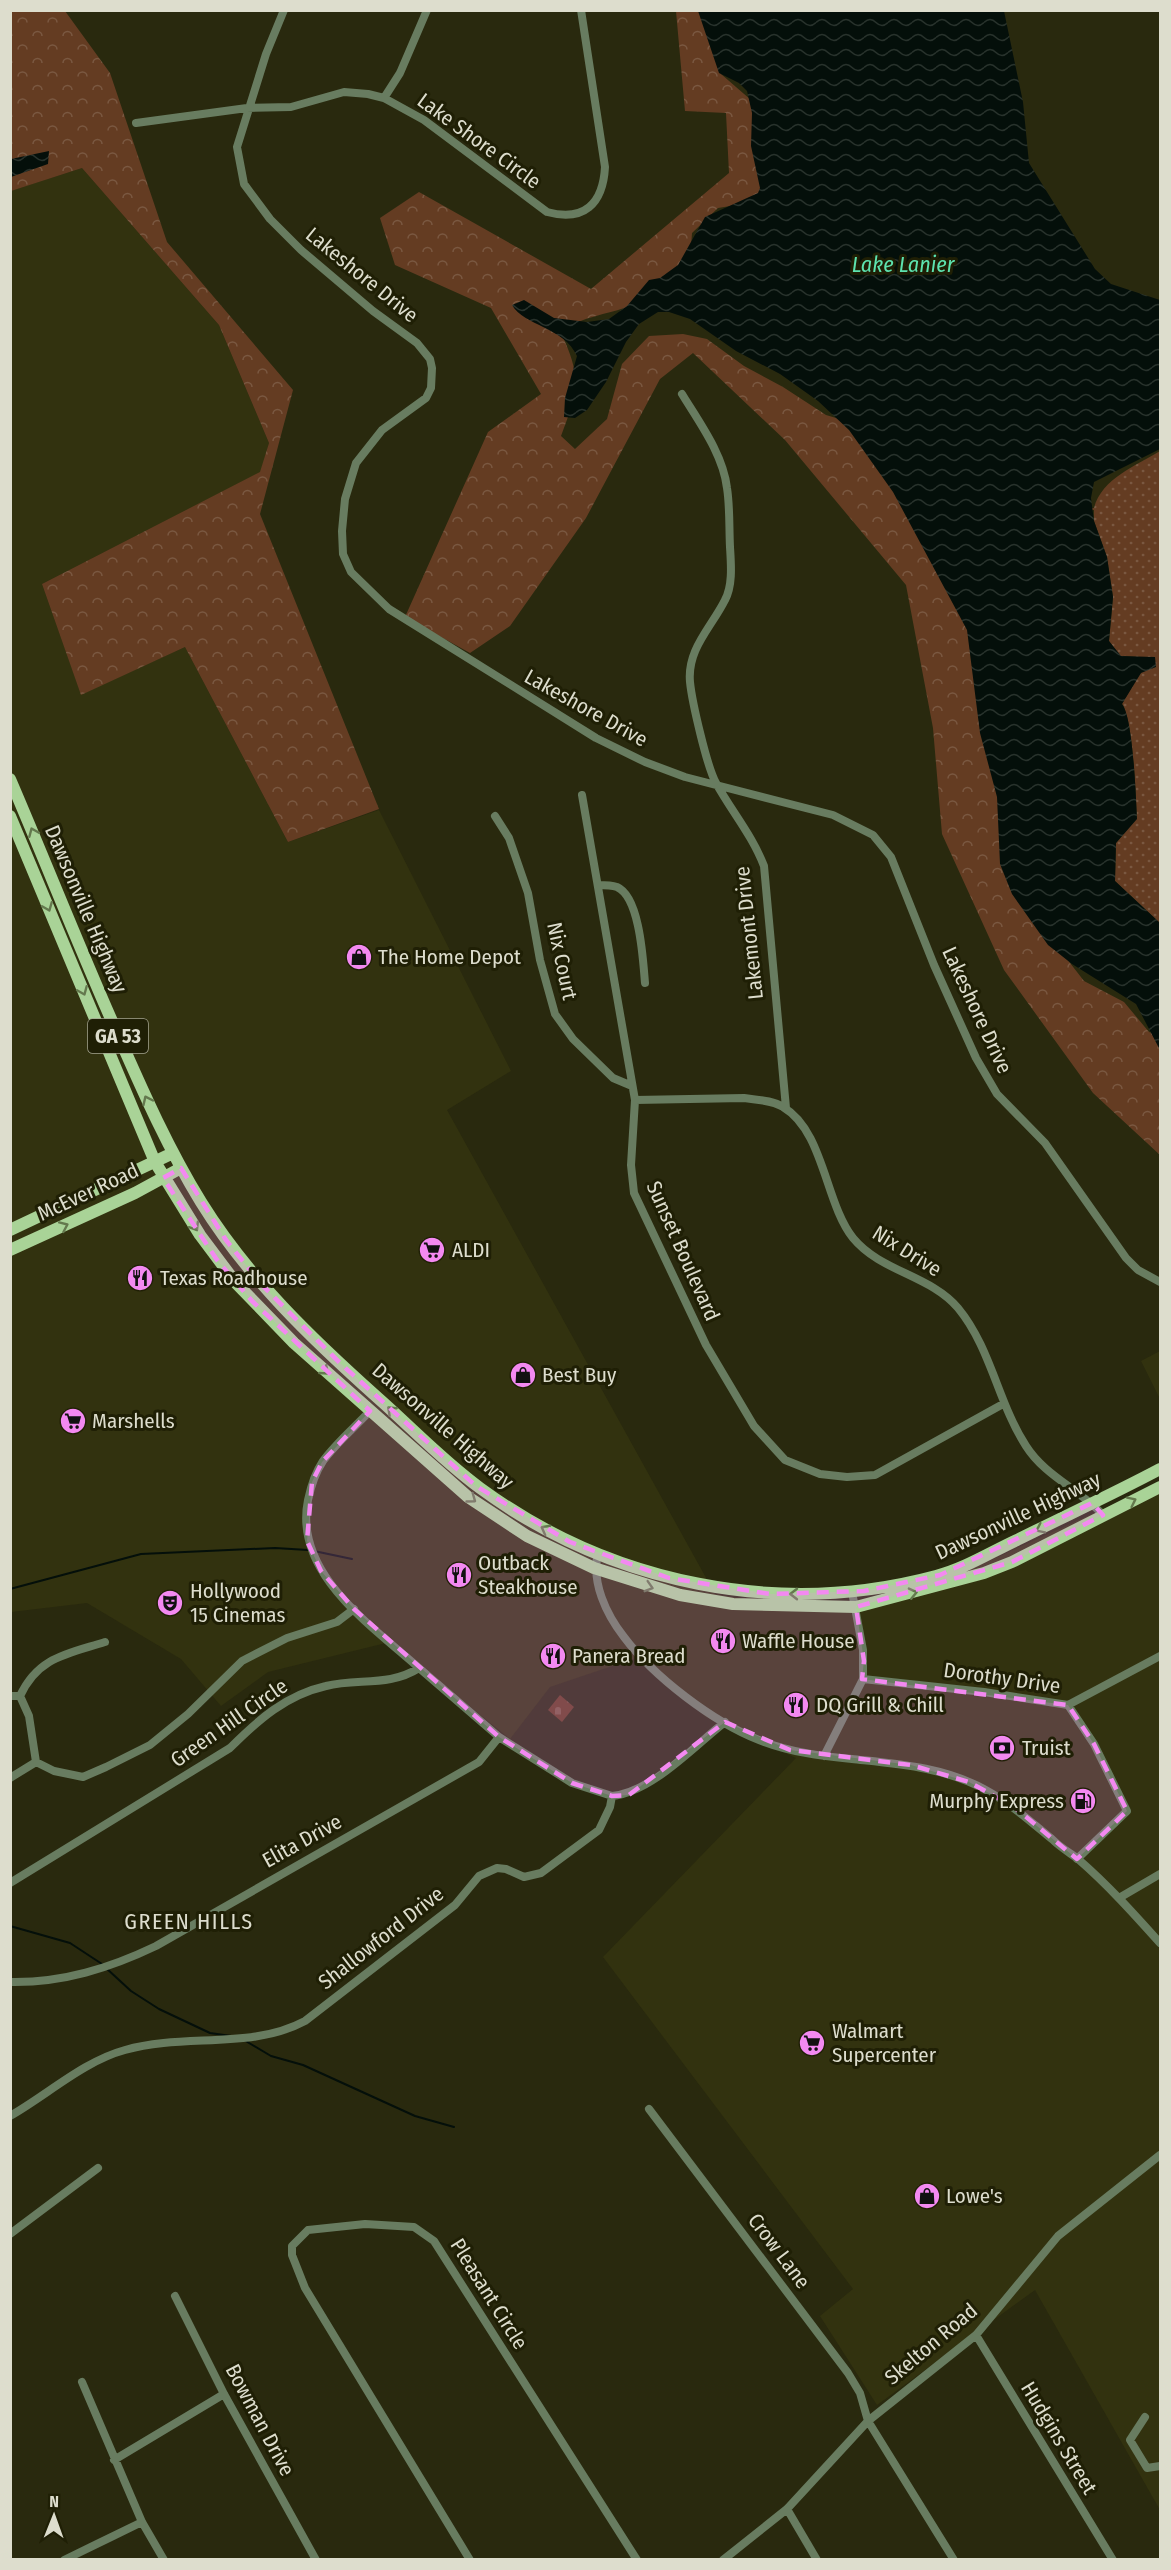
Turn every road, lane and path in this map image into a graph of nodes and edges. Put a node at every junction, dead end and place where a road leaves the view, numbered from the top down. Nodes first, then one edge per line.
1 (284, 10) edge
2 (427, 10) edge
3 (581, 10) edge
4 (384, 98) junction
5 (247, 108) junction
6 (136, 123) dead end
7 (682, 394) dead end
8 (10, 779) edge
9 (717, 786) junction
10 (582, 795) dead end
11 (10, 816) edge
12 (495, 816) dead end
13 (50, 871) junction
14 (36, 878) junction
15 (598, 885) junction
16 (645, 983) dead end
17 (632, 1086) junction
18 (635, 1100) junction
19 (786, 1108) junction
20 (173, 1153) junction
21 (155, 1162) junction
22 (181, 1168) junction
23 (163, 1178) junction
24 (10, 1230) edge
25 (10, 1250) edge
26 (1161, 1282) edge
27 (1003, 1404) junction
28 (370, 1411) junction
29 (1161, 1469) edge
30 (1161, 1487) edge
31 (1092, 1503) junction
32 (1103, 1515) junction
33 (598, 1554) junction
34 (594, 1568) junction
35 (852, 1592) junction
36 (856, 1607) junction
37 (354, 1609) junction
38 (105, 1642) dead end
39 (1161, 1656) edge
40 (419, 1668) junction
41 (863, 1679) junction
42 (10, 1696) edge
43 (20, 1696) junction
44 (1068, 1706) junction
45 (725, 1722) junction
46 (499, 1737) junction
47 (824, 1756) junction
48 (36, 1762) junction
49 (10, 1778) edge
50 (612, 1797) junction
51 (1077, 1859) junction
52 (1161, 1874) edge
53 (10, 1883) edge
54 (1119, 1898) junction
55 (1161, 1943) edge
56 (10, 1982) edge
57 (649, 2109) dead end
58 (10, 2116) edge
59 (1161, 2155) edge
60 (98, 2168) dead end
61 (10, 2234) edge
62 (175, 2296) dead end
63 (976, 2334) junction
64 (82, 2382) dead end
65 (224, 2394) junction
66 (1145, 2417) dead end
67 (868, 2421) junction
68 (114, 2460) junction
69 (1161, 2466) edge
70 (787, 2509) junction
71 (142, 2522) junction
72 (64, 2559) edge
73 (164, 2559) edge
74 (316, 2559) edge
75 (471, 2559) edge
76 (636, 2559) edge
77 (723, 2559) edge
78 (817, 2559) edge
79 (954, 2559) edge
80 (1113, 2559) edge

1 - 5 street
2 - 4 street
3 - 4 street, Lake Shore Circle
4 - 5 street, Lake Shore Circle
5 - 6 street, Lake Shore Circle
5 - 9 street, Lakeshore Drive
7 - 9 street, Lakemont Drive
13 -> 8 main road, Dawsonville Highway / GA 53
9 - 19 street, Lakemont Drive
9 - 26 street, Lakeshore Drive
10 - 15 street, Sunset Boulevard
11 - 14 main road, Dawsonville Highway / GA 53
12 - 17 street, Nix Court
13 - 14 main road
20 -> 13 main road, Dawsonville Highway / GA 53
14 -> 21 main road, Dawsonville Highway / GA 53
15 - 16 street
15 - 17 street, Sunset Boulevard
17 - 18 street, Sunset Boulevard
18 - 19 street
18 - 27 street, Sunset Boulevard
19 - 27 street, Nix Drive
20 - 21 main road, McEver Road
20 - 22 main road, Dawsonville Highway / GA 53
21 - 23 main road, Dawsonville Highway
21 - 24 main road, McEver Road
22 - 23 main road, McEver Road
33 -> 22 main road, Dawsonville Highway
25 -> 23 main road, McEver Road
23 -> 28 main road, Dawsonville Highway
27 - 31 street, Nix Drive
28 -> 34 main road, Dawsonville Highway
28 - 37 street
29 - 31 main road, Dawsonville Highway
32 -> 30 main road, Dawsonville Highway
31 - 32 street, Nix Drive
31 -> 35 main road, Dawsonville Highway
36 -> 32 main road, Dawsonville Highway
33 - 34 street
35 -> 33 main road, Dawsonville Highway
34 -> 36 main road, Dawsonville Highway
34 - 45 street
35 - 36 street
36 - 41 street
37 - 40 street
37 - 48 street
38 - 43 street
39 - 44 street, Dorothy Drive
40 - 46 street
40 - 53 street, Green Hill Circle
41 - 44 street, Dorothy Drive
41 - 47 street
42 - 43 street
43 - 48 street
44 - 51 street
45 - 47 street
45 - 50 street
46 - 50 street
46 - 56 street, Elita Drive
47 - 51 street
48 - 49 street
50 - 58 street, Shallowford Drive
51 - 54 street
52 - 54 street
54 - 55 street
57 - 67 street, Crow Lane
59 - 63 street, Skelton Road
60 - 61 street
62 - 65 street, Bowman Drive
63 - 67 street, Skelton Road
63 - 80 street, Hudgins Street
64 - 68 street
65 - 68 street
65 - 74 street, Bowman Drive
66 - 69 street
67 - 70 street, Skelton Road
67 - 79 street, Crow Lane
68 - 71 street
70 - 77 street, Skelton Road
70 - 78 street
71 - 72 street
71 - 73 street
75 - 76 street, Pleasant Circle

